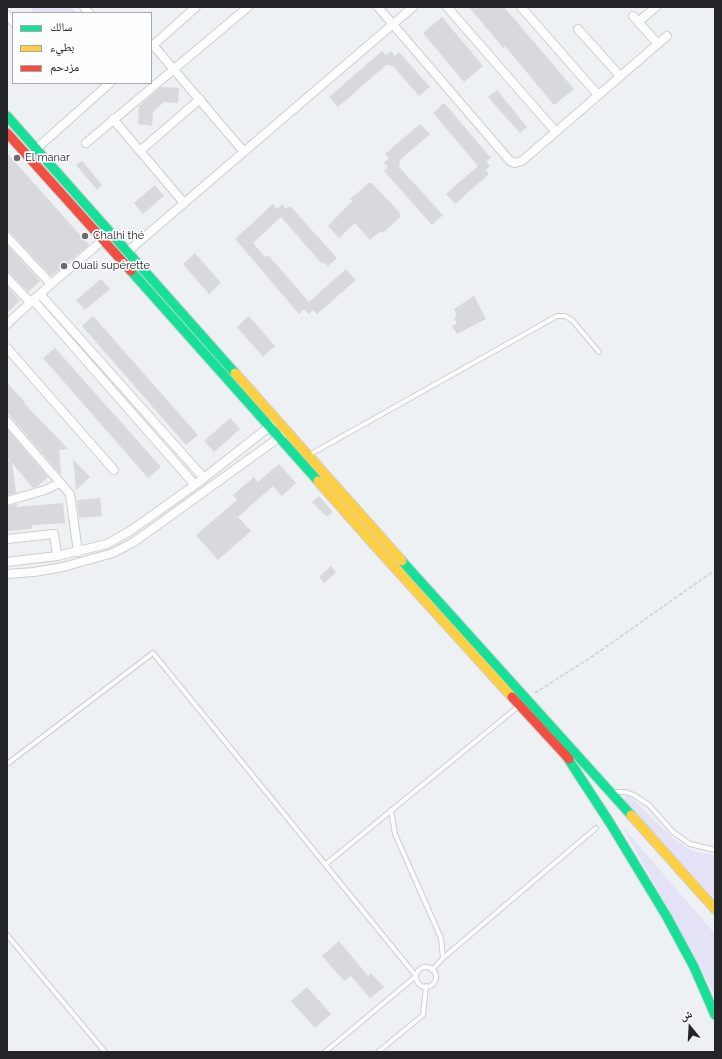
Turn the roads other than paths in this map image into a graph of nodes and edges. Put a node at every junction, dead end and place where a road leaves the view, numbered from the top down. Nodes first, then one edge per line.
1 (196, 7) edge
2 (248, 7) edge
3 (378, 7) edge
4 (413, 7) edge
5 (446, 7) edge
6 (522, 7) edge
7 (656, 7) edge
8 (393, 24) junction
9 (578, 29) dead end
10 (667, 36) dead end
11 (658, 44) junction
12 (152, 46) edge
13 (174, 69) junction
14 (620, 76) junction
15 (109, 84) edge
16 (598, 95) junction
17 (200, 99) junction
18 (7, 116) edge
19 (113, 119) junction
20 (556, 132) junction
21 (7, 134) edge
22 (86, 143) dead end
23 (36, 149) junction
24 (140, 152) junction
25 (244, 152) junction
26 (184, 203) junction
27 (7, 237) edge
28 (103, 240) junction
29 (127, 252) junction
30 (7, 278) edge
31 (51, 284) junction
32 (40, 294) junction
33 (31, 301) junction
34 (8, 323) edge
35 (7, 348) edge
36 (599, 352) dead end
37 (7, 422) edge
38 (274, 423) junction
39 (283, 435) junction
40 (305, 459) junction
41 (114, 470) dead end
42 (204, 478) junction
43 (60, 483) junction
44 (194, 485) junction
45 (7, 501) edge
46 (7, 539) edge
47 (78, 552) junction
48 (57, 556) junction
49 (7, 562) edge
50 (7, 574) edge
51 (523, 702) junction
52 (565, 754) junction
53 (7, 764) edge
54 (609, 793) junction
55 (391, 810) junction
56 (596, 828) dead end
57 (715, 850) edge
58 (326, 864) junction
59 (715, 909) edge
60 (715, 918) edge
61 (7, 935) edge
62 (443, 958) junction
63 (432, 970) junction
64 (416, 976) junction
65 (426, 986) junction
66 (715, 1015) edge
67 (105, 1052) edge
68 (325, 1052) edge
69 (378, 1052) edge

1 - 12 street
2 - 13 street
3 - 8 street
4 - 8 street
5 - 20 street
6 - 16 street
7 - 11 street
8 - 20 street
8 - 25 street
9 - 14 street
10 - 11 street
11 - 14 street
12 - 13 street
13 - 17 street
13 - 19 street
14 - 16 street
15 - 23 street
16 - 20 street
17 - 24 street
17 - 25 street
18 - 23 main road
19 - 22 street
19 - 24 street
21 - 28 main road
23 - 29 main road
24 - 26 street
25 - 26 street
26 - 29 street
27 - 31 street
28 - 31 street
28 - 38 main road
29 - 38 main road
30 - 33 street
31 - 32 street
32 - 33 street
32 - 42 street
33 - 34 street
33 - 44 street
35 - 41 street
36 - 40 lane
37 - 43 street
38 - 39 main road
38 - 42 street
39 - 40 main road
39 - 50 street
40 - 51 main road
42 - 44 street
43 - 45 street
43 - 47 street
44 - 47 street
46 - 48 street
47 - 48 street
48 - 49 street
51 - 52 main road
51 - 54 main road
51 - 55 lane
52 - 60 main road
52 - 66 main road
53 - 58 lane
54 - 57 lane
54 - 59 main road
55 - 58 lane
55 - 62 lane
56 - 62 lane
58 - 64 lane
61 - 67 lane
62 - 63 lane
63 - 64 lane
63 - 65 lane
64 - 65 lane
64 - 68 lane
65 - 69 lane

